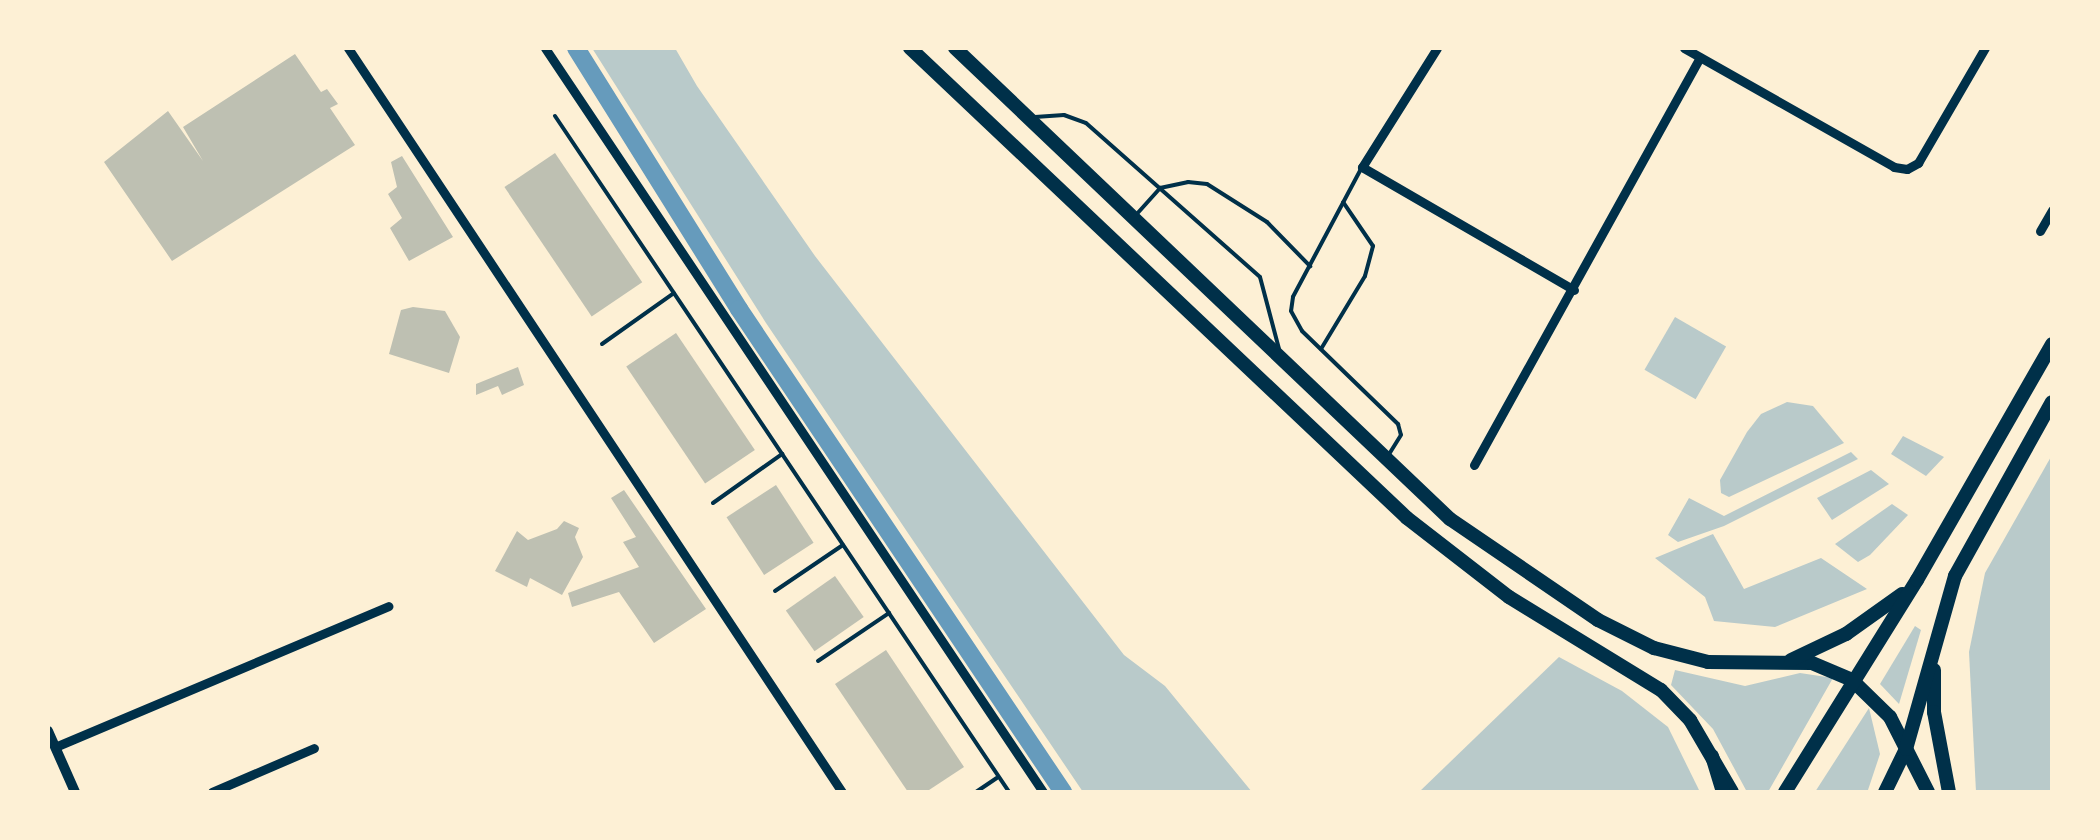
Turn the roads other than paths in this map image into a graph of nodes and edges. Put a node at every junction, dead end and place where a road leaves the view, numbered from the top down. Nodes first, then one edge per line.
1 (348, 48) edge
2 (544, 48) edge
3 (910, 48) edge
4 (955, 48) edge
5 (969, 48) edge
6 (1436, 48) edge
7 (1684, 48) edge
8 (1985, 48) edge
9 (1700, 57) junction
10 (982, 75) junction
11 (555, 116) dead end
12 (1026, 118) junction
13 (1362, 167) junction
14 (1160, 188) junction
15 (1343, 202) junction
16 (2052, 210) edge
17 (1135, 222) junction
18 (2040, 231) dead end
19 (1121, 248) junction
20 (1168, 253) junction
21 (1310, 266) junction
22 (1145, 271) junction
23 (1574, 290) junction
24 (674, 294) junction
25 (602, 344) dead end
26 (2052, 344) edge
27 (1321, 348) junction
28 (1287, 367) junction
29 (2052, 402) edge
30 (782, 454) junction
31 (1384, 460) junction
32 (1474, 465) dead end
33 (713, 502) dead end
34 (843, 545) junction
35 (1917, 580) junction
36 (775, 592) dead end
37 (388, 606) dead end
38 (889, 613) junction
39 (1937, 638) junction
40 (1791, 660) junction
41 (818, 661) dead end
42 (1852, 680) junction
43 (48, 731) edge
44 (55, 747) junction
45 (314, 748) dead end
46 (1906, 750) junction
47 (1712, 756) junction
48 (999, 777) junction
49 (75, 792) edge
50 (212, 792) edge
51 (842, 792) edge
52 (976, 792) edge
53 (1009, 792) edge
54 (1043, 792) edge
55 (1722, 792) edge
56 (1732, 792) edge
57 (1785, 792) edge
58 (1885, 792) edge
59 (1928, 792) edge
60 (1950, 792) edge

1 - 51 street
2 - 54 street
3 - 19 main road
4 - 10 main road
5 - 10 main road
6 - 13 street
7 - 9 street
8 - 9 street
9 - 23 street
10 - 12 main road
11 - 24 lane
12 - 14 lane
12 - 17 main road
13 - 15 lane
13 - 23 street
14 - 17 lane
14 - 21 lane
14 - 28 lane
15 - 21 lane
15 - 27 lane
16 - 18 street
17 - 19 main road
17 - 20 main road
19 - 22 main road
20 - 22 main road
20 - 28 main road
21 - 27 lane
22 - 47 main road
23 - 32 street
24 - 25 lane
24 - 30 lane
26 - 35 main road
27 - 31 lane
28 - 31 main road
29 - 39 main road
30 - 33 lane
30 - 34 lane
31 - 40 main road
34 - 36 lane
34 - 38 lane
35 - 40 main road
35 - 42 main road
37 - 44 street
38 - 41 lane
38 - 48 lane
39 - 46 main road
39 - 60 main road
40 - 42 main road
42 - 46 main road
42 - 57 main road
43 - 44 street
44 - 49 street
45 - 50 street
46 - 58 main road
46 - 59 main road
47 - 55 main road
47 - 56 main road
48 - 52 lane
48 - 53 lane

